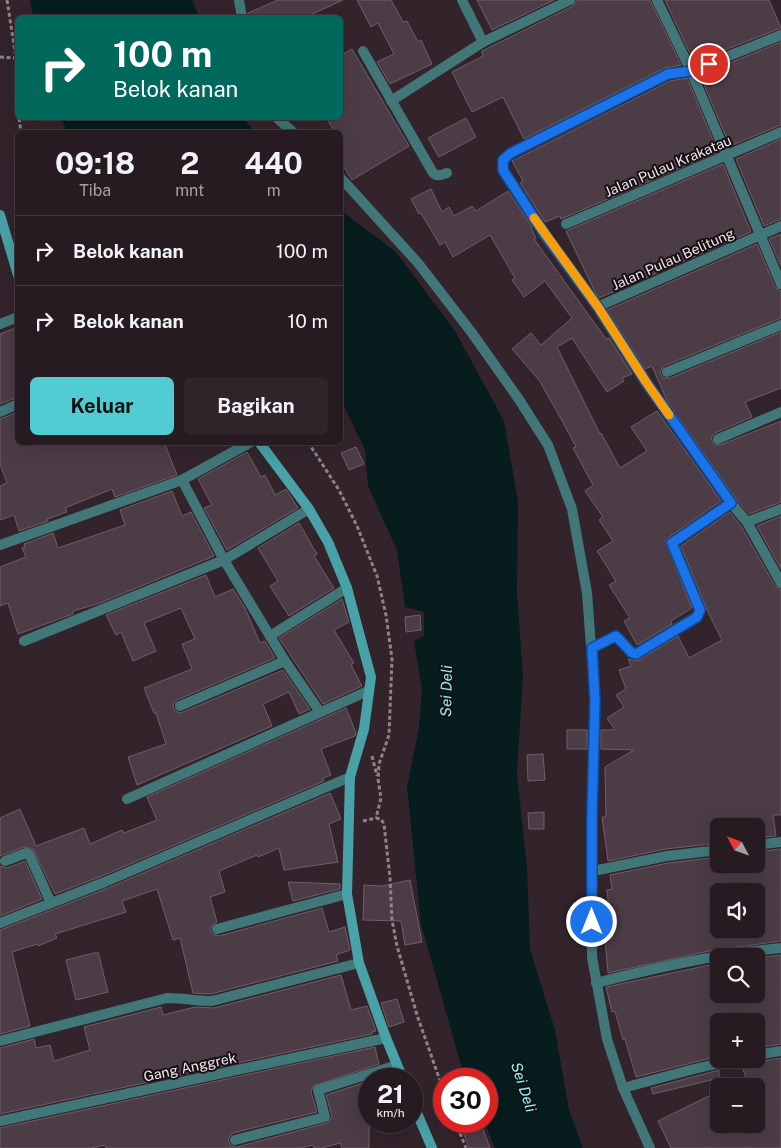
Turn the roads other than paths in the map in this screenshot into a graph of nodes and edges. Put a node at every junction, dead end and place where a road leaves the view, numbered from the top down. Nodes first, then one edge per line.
1 (240, 0) edge
2 (462, 0) edge
3 (570, 0) edge
4 (657, 0) edge
5 (242, 15) edge
6 (781, 35) edge
7 (483, 42) junction
8 (363, 51) dead end
9 (691, 71) junction
10 (391, 101) junction
11 (279, 120) edge
12 (291, 130) edge
13 (781, 132) edge
14 (728, 156) junction
15 (447, 173) dead end
16 (343, 180) edge
17 (0, 220) edge
18 (566, 224) dead end
19 (781, 226) edge
20 (759, 236) junction
21 (15, 267) edge
22 (781, 284) edge
23 (598, 307) junction
24 (15, 318) edge
25 (0, 324) edge
26 (781, 325) edge
27 (667, 372) dead end
28 (15, 405) edge
29 (0, 412) edge
30 (781, 412) edge
31 (718, 439) dead end
32 (246, 445) edge
33 (261, 445) edge
34 (182, 480) junction
35 (731, 503) junction
36 (310, 509) junction
37 (781, 509) edge
38 (747, 522) junction
39 (0, 545) edge
40 (224, 560) junction
41 (781, 583) edge
42 (347, 588) junction
43 (270, 636) junction
44 (24, 640) dead end
45 (592, 648) junction
46 (285, 662) junction
47 (368, 691) junction
48 (180, 706) dead end
49 (320, 712) junction
50 (350, 777) junction
51 (127, 798) dead end
52 (781, 842) edge
53 (765, 844) edge
54 (710, 851) edge
55 (5, 861) dead end
56 (593, 871) junction
57 (347, 894) junction
58 (51, 903) junction
59 (0, 923) edge
60 (217, 929) dead end
61 (781, 948) edge
62 (360, 963) junction
63 (596, 983) junction
64 (386, 1038) junction
65 (0, 1041) edge
66 (781, 1051) edge
67 (765, 1054) edge
68 (397, 1065) junction
69 (710, 1066) edge
70 (398, 1068) edge
71 (623, 1088) junction
72 (0, 1121) edge
73 (423, 1127) edge
74 (235, 1140) dead end
75 (432, 1148) edge
76 (650, 1148) edge

1 - 5 street
2 - 7 street
3 - 7 street
4 - 9 street
6 - 9 street
7 - 10 street
8 - 10 street
9 - 14 street
9 - 23 street
10 - 15 street
11 - 12 street
13 - 14 street, Jalan Pulau Krakatau
14 - 18 street, Jalan Pulau Krakatau
14 - 20 street
16 - 45 street
17 - 21 street
19 - 20 street, Jalan Pulau Belitung
20 - 22 street
20 - 23 street, Jalan Pulau Belitung
23 - 35 street
24 - 25 street
26 - 27 street
28 - 29 street
30 - 31 street
32 - 34 street
33 - 36 street
34 - 39 street
34 - 40 street
35 - 38 street
35 - 45 street
36 - 40 street
36 - 42 street
37 - 38 street
38 - 41 street
40 - 43 street
40 - 44 street
42 - 43 street
42 - 47 street
43 - 46 street
45 - 56 street
46 - 48 street
46 - 49 street
47 - 49 street
47 - 50 street
49 - 51 street
50 - 57 street
50 - 58 street
52 - 53 street
54 - 56 street
55 - 58 street
56 - 63 street
57 - 60 street
57 - 62 street
58 - 59 street
61 - 63 street
62 - 64 street
62 - 65 street
63 - 71 street
64 - 68 street
64 - 72 street, Gang Anggrek
66 - 67 street
68 - 70 street
68 - 74 street
69 - 71 street
71 - 76 street
73 - 75 street

